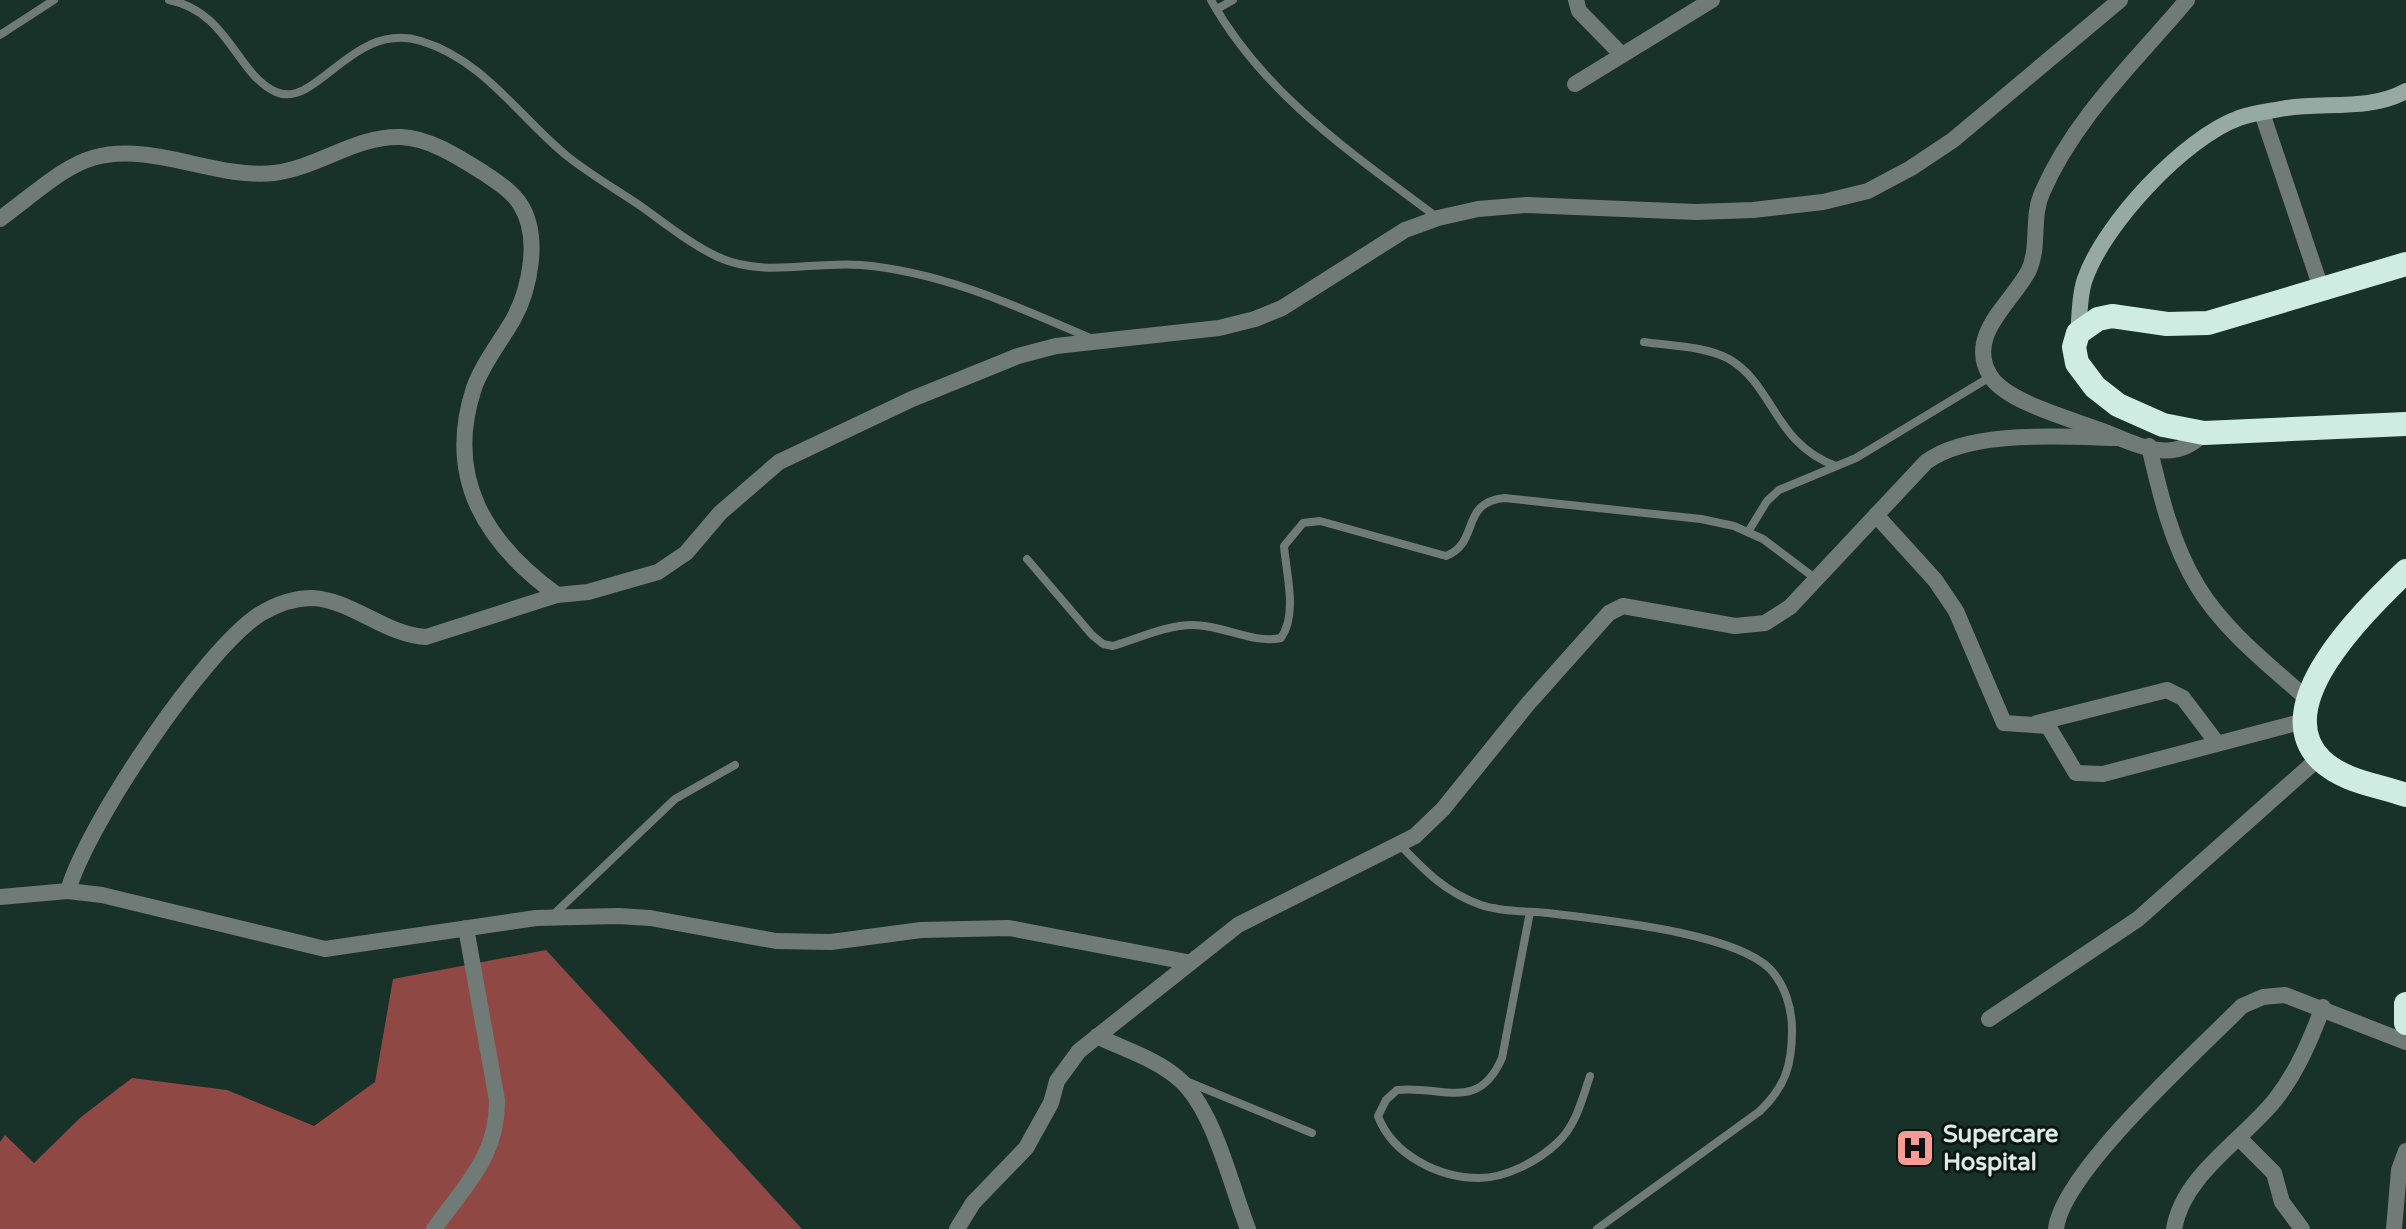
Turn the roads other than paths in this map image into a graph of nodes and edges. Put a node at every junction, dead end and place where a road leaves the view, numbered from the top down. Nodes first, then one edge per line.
1 (54, 0) edge
2 (169, 0) edge
3 (1211, 0) edge
4 (1233, 0) edge
5 (1576, 0) edge
6 (1712, 0) edge
7 (2120, 0) edge
8 (2187, 0) edge
9 (1217, 9) junction
10 (0, 35) edge
11 (1622, 55) junction
12 (1575, 84) dead end
13 (2406, 91) edge
14 (2262, 113) junction
15 (1438, 218) junction
16 (0, 219) edge
17 (2406, 264) edge
18 (2322, 291) junction
19 (2078, 333) junction
20 (1098, 342) junction
21 (1644, 342) dead end
22 (1991, 376) junction
23 (2406, 424) edge
24 (2204, 433) junction
25 (2119, 438) junction
26 (2149, 446) junction
27 (1837, 467) junction
28 (1876, 515) junction
29 (1748, 532) junction
30 (1027, 559) dead end
31 (2406, 571) edge
32 (1816, 579) junction
33 (557, 595) junction
34 (2305, 710) junction
35 (2037, 723) junction
36 (2217, 743) junction
37 (2319, 758) junction
38 (735, 765) dead end
39 (2406, 795) edge
40 (1400, 845) junction
41 (68, 891) junction
42 (0, 897) edge
43 (1530, 912) junction
44 (551, 917) junction
45 (466, 928) junction
46 (1187, 962) junction
47 (2406, 1004) edge
48 (2323, 1007) junction
49 (1989, 1019) dead end
50 (2406, 1023) edge
51 (1097, 1036) junction
52 (2406, 1042) edge
53 (1590, 1076) dead end
54 (1178, 1077) junction
55 (1312, 1133) dead end
56 (2239, 1138) junction
57 (2406, 1151) edge
58 (434, 1229) edge
59 (957, 1229) edge
60 (1248, 1229) edge
61 (1597, 1229) edge
62 (2056, 1229) edge
63 (2174, 1229) edge
64 (2302, 1229) edge
65 (2394, 1229) edge

1 - 10 lane
2 - 20 lane
3 - 9 lane
4 - 9 lane
5 - 11 street
6 - 11 street
7 - 15 street
8 - 22 street
9 - 15 lane
11 - 12 street
13 - 14 street
14 - 18 street
14 - 19 street
15 - 20 street
16 - 33 street
17 - 18 highway
18 - 19 highway
19 - 24 highway
20 - 33 street
21 - 27 lane
22 - 25 street
22 - 27 lane
23 - 24 highway
24 - 26 street
25 - 26 street
25 - 28 street
26 - 34 street
27 - 29 lane
28 - 32 street
28 - 35 street
29 - 30 lane
29 - 32 lane
31 - 34 highway
32 - 40 street
33 - 41 street
34 - 36 street
34 - 37 highway
35 - 36 street
35 - 36 street
37 - 39 highway
37 - 49 street
38 - 44 lane
40 - 43 lane
40 - 46 street
41 - 42 street
41 - 45 street
43 - 53 lane
43 - 61 lane
44 - 45 street
44 - 46 street
45 - 58 street
46 - 51 street
47 - 50 highway
48 - 52 street
48 - 56 street
48 - 62 street
51 - 54 street
51 - 59 street
54 - 55 lane
54 - 60 street
56 - 63 street
56 - 64 street
57 - 65 street

